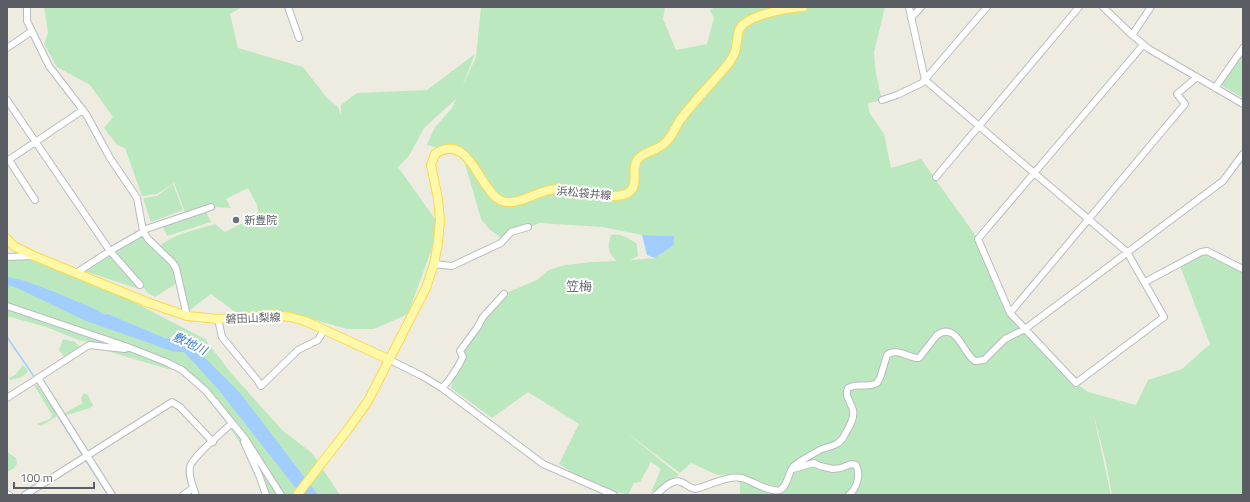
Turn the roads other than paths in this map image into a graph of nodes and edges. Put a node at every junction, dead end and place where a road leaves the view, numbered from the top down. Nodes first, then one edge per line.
1 (27, 7) edge
2 (288, 7) edge
3 (803, 7) edge
4 (909, 7) edge
5 (921, 7) edge
6 (987, 7) edge
7 (1079, 7) edge
8 (1103, 7) edge
9 (1151, 7) edge
10 (911, 18) junction
11 (32, 31) junction
12 (1132, 35) junction
13 (299, 38) dead end
14 (1143, 45) junction
15 (7, 48) edge
16 (1243, 48) edge
17 (1196, 77) junction
18 (925, 80) junction
19 (1215, 88) junction
20 (7, 100) edge
21 (882, 100) dead end
22 (1243, 104) edge
23 (83, 110) junction
24 (979, 126) junction
25 (36, 142) junction
26 (1243, 154) edge
27 (8, 161) edge
28 (1034, 173) junction
29 (936, 177) dead end
30 (35, 200) dead end
31 (211, 207) dead end
32 (1088, 219) junction
33 (528, 227) dead end
34 (143, 231) junction
35 (7, 239) edge
36 (110, 251) junction
37 (1128, 252) junction
38 (34, 256) junction
39 (7, 257) edge
40 (434, 264) junction
41 (1243, 269) edge
42 (76, 273) junction
43 (1145, 282) junction
44 (140, 285) dead end
45 (504, 294) dead end
46 (7, 306) edge
47 (1010, 313) junction
48 (187, 316) junction
49 (218, 319) junction
50 (1024, 329) junction
51 (324, 330) junction
52 (129, 349) junction
53 (390, 360) junction
54 (38, 378) junction
55 (442, 388) junction
56 (7, 398) edge
57 (232, 423) junction
58 (242, 435) junction
59 (213, 442) junction
60 (87, 456) junction
61 (791, 469) junction
62 (193, 488) junction
63 (25, 495) edge
64 (112, 495) edge
65 (183, 495) edge
66 (196, 495) edge
67 (266, 495) edge
68 (281, 495) edge
69 (297, 495) edge
70 (614, 495) edge
71 (656, 495) edge
72 (849, 495) edge

1 - 11 street
2 - 13 street
3 - 40 main road, 浜松袋井線
4 - 10 street
5 - 10 street
6 - 18 street
7 - 24 street
8 - 12 street
9 - 12 street
10 - 18 street
11 - 15 street
11 - 23 street
12 - 14 street
14 - 17 street
14 - 28 street
16 - 19 street
17 - 19 street
17 - 32 street
18 - 21 street
18 - 24 street
19 - 22 street
20 - 25 street
23 - 25 street
23 - 34 street
24 - 28 street
24 - 29 street
25 - 27 street
25 - 36 street
26 - 37 street
27 - 30 street
28 - 32 street
28 - 47 street
31 - 34 street
32 - 37 street
32 - 47 street
33 - 40 street
34 - 36 street
34 - 48 street
35 - 38 main road, 磐田山梨線
36 - 42 street
36 - 44 street
37 - 43 street
37 - 50 street
38 - 39 street
38 - 42 main road, 磐田山梨線
40 - 53 main road, 浜松袋井線
41 - 43 street
42 - 48 main road, 磐田山梨線
43 - 50 street
45 - 55 street
46 - 52 street
47 - 50 street
48 - 49 main road, 磐田山梨線
49 - 51 main road, 磐田山梨線
49 - 51 street
50 - 61 street
51 - 53 main road, 磐田山梨線
52 - 54 street
52 - 57 street
53 - 55 street
53 - 69 main road
54 - 56 street
54 - 60 street
55 - 70 street
57 - 58 street
57 - 59 street
58 - 67 street
58 - 68 street
59 - 60 street
59 - 62 street
60 - 63 street
60 - 64 street
61 - 71 street
61 - 72 street
62 - 65 street
62 - 66 street

